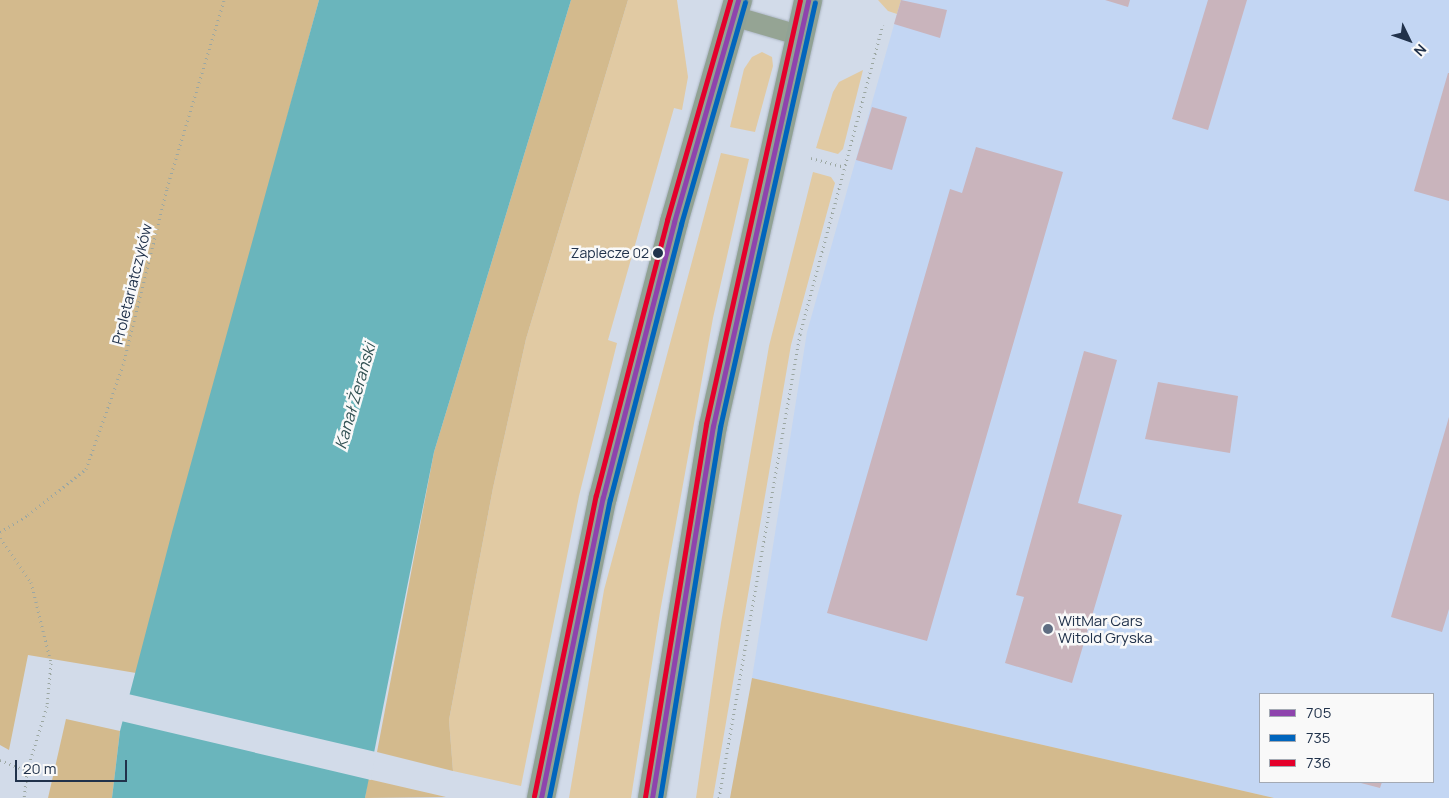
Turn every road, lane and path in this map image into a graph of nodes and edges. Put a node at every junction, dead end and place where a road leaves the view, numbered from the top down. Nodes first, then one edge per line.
1 (224, 0) edge
2 (808, 0) edge
3 (736, 8) edge
4 (883, 25) dead end
5 (798, 34) junction
6 (811, 158) dead end
7 (844, 167) junction
8 (0, 532) edge
9 (0, 538) edge
10 (0, 760) edge
11 (27, 771) junction
12 (24, 798) edge
13 (541, 798) edge
14 (652, 798) edge
15 (719, 798) edge

1 - 8 path, Proletariatczyków
2 - 5 main road
3 - 5 lane
3 - 13 main road
4 - 7 path
5 - 14 main road
6 - 7 path
7 - 15 path
9 - 11 path
10 - 11 path
11 - 12 path

